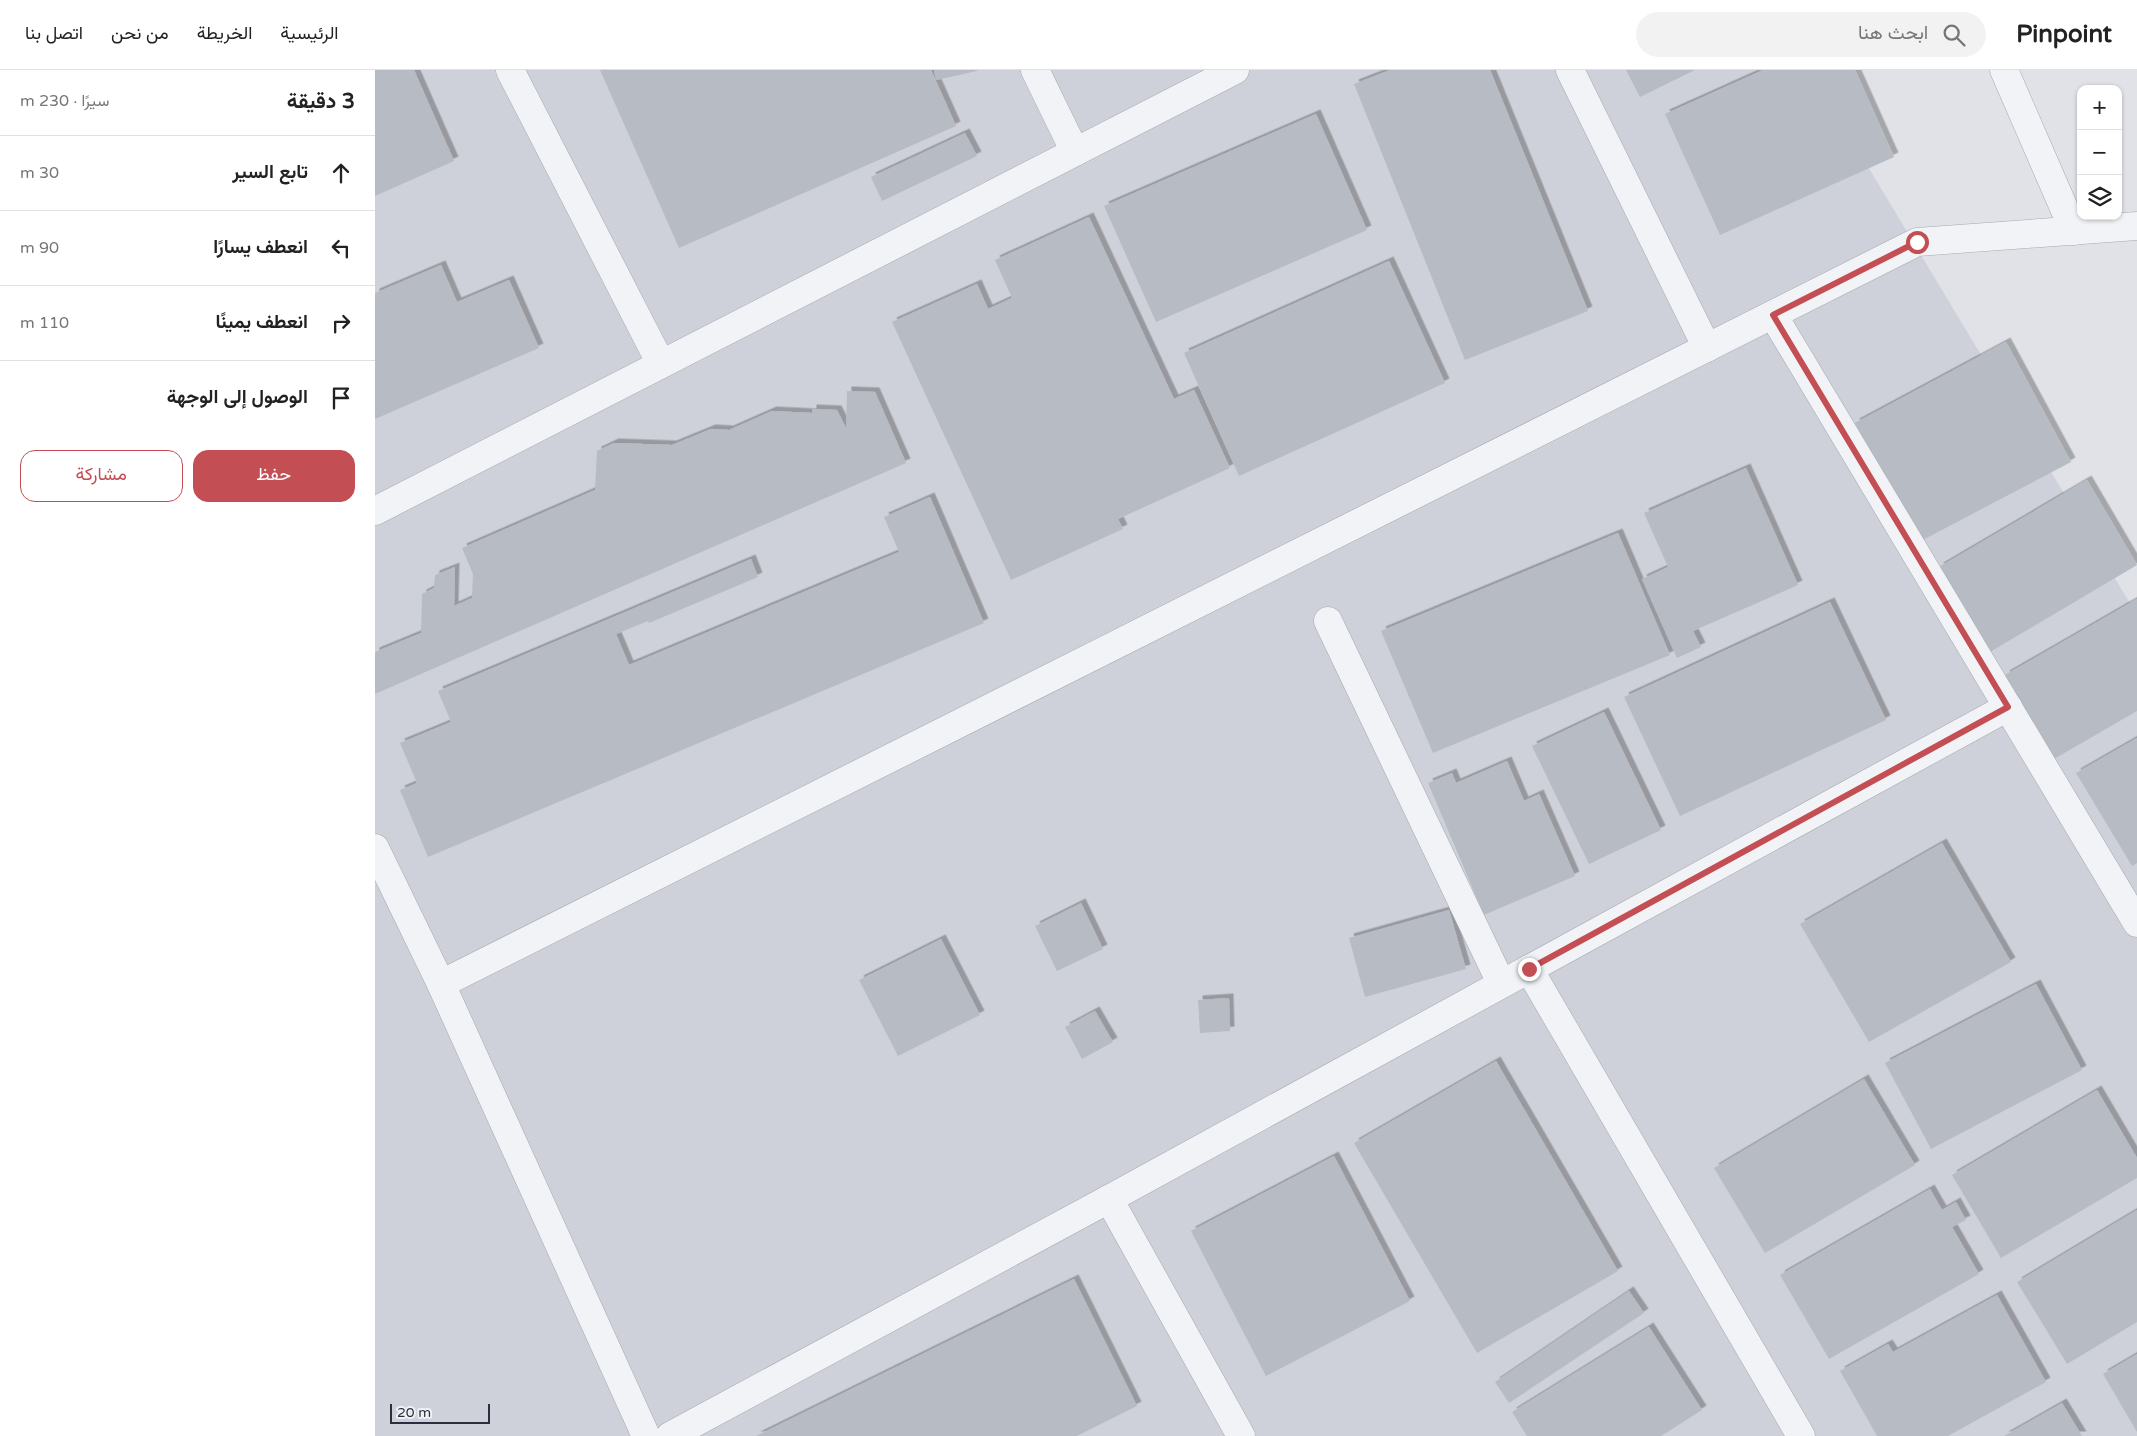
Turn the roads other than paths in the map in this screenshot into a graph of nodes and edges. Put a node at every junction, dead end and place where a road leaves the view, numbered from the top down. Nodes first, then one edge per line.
1 (510, 70) edge
2 (1035, 70) edge
3 (1235, 70) edge
4 (1570, 70) edge
5 (2004, 70) edge
6 (1075, 152) junction
7 (2137, 226) edge
8 (2074, 231) junction
9 (1773, 315) junction
10 (1707, 348) junction
11 (661, 364) junction
12 (375, 511) edge
13 (1328, 621) dead end
14 (2008, 707) junction
15 (375, 848) edge
16 (2137, 923) edge
17 (1529, 969) junction
18 (1501, 983) junction
19 (441, 984) junction
20 (1109, 1200) junction
21 (646, 1436) edge
22 (670, 1436) edge
23 (1241, 1436) edge
24 (1801, 1436) edge

1 - 11 street
2 - 6 street
3 - 6 street
4 - 10 street
5 - 8 street
6 - 11 street
7 - 8 street
8 - 9 street
9 - 10 street
9 - 14 street
10 - 19 street
11 - 12 street
13 - 18 street
14 - 16 street
14 - 17 street
15 - 19 street
17 - 18 street
17 - 24 street
18 - 20 street
19 - 21 street
20 - 22 street
20 - 23 street

